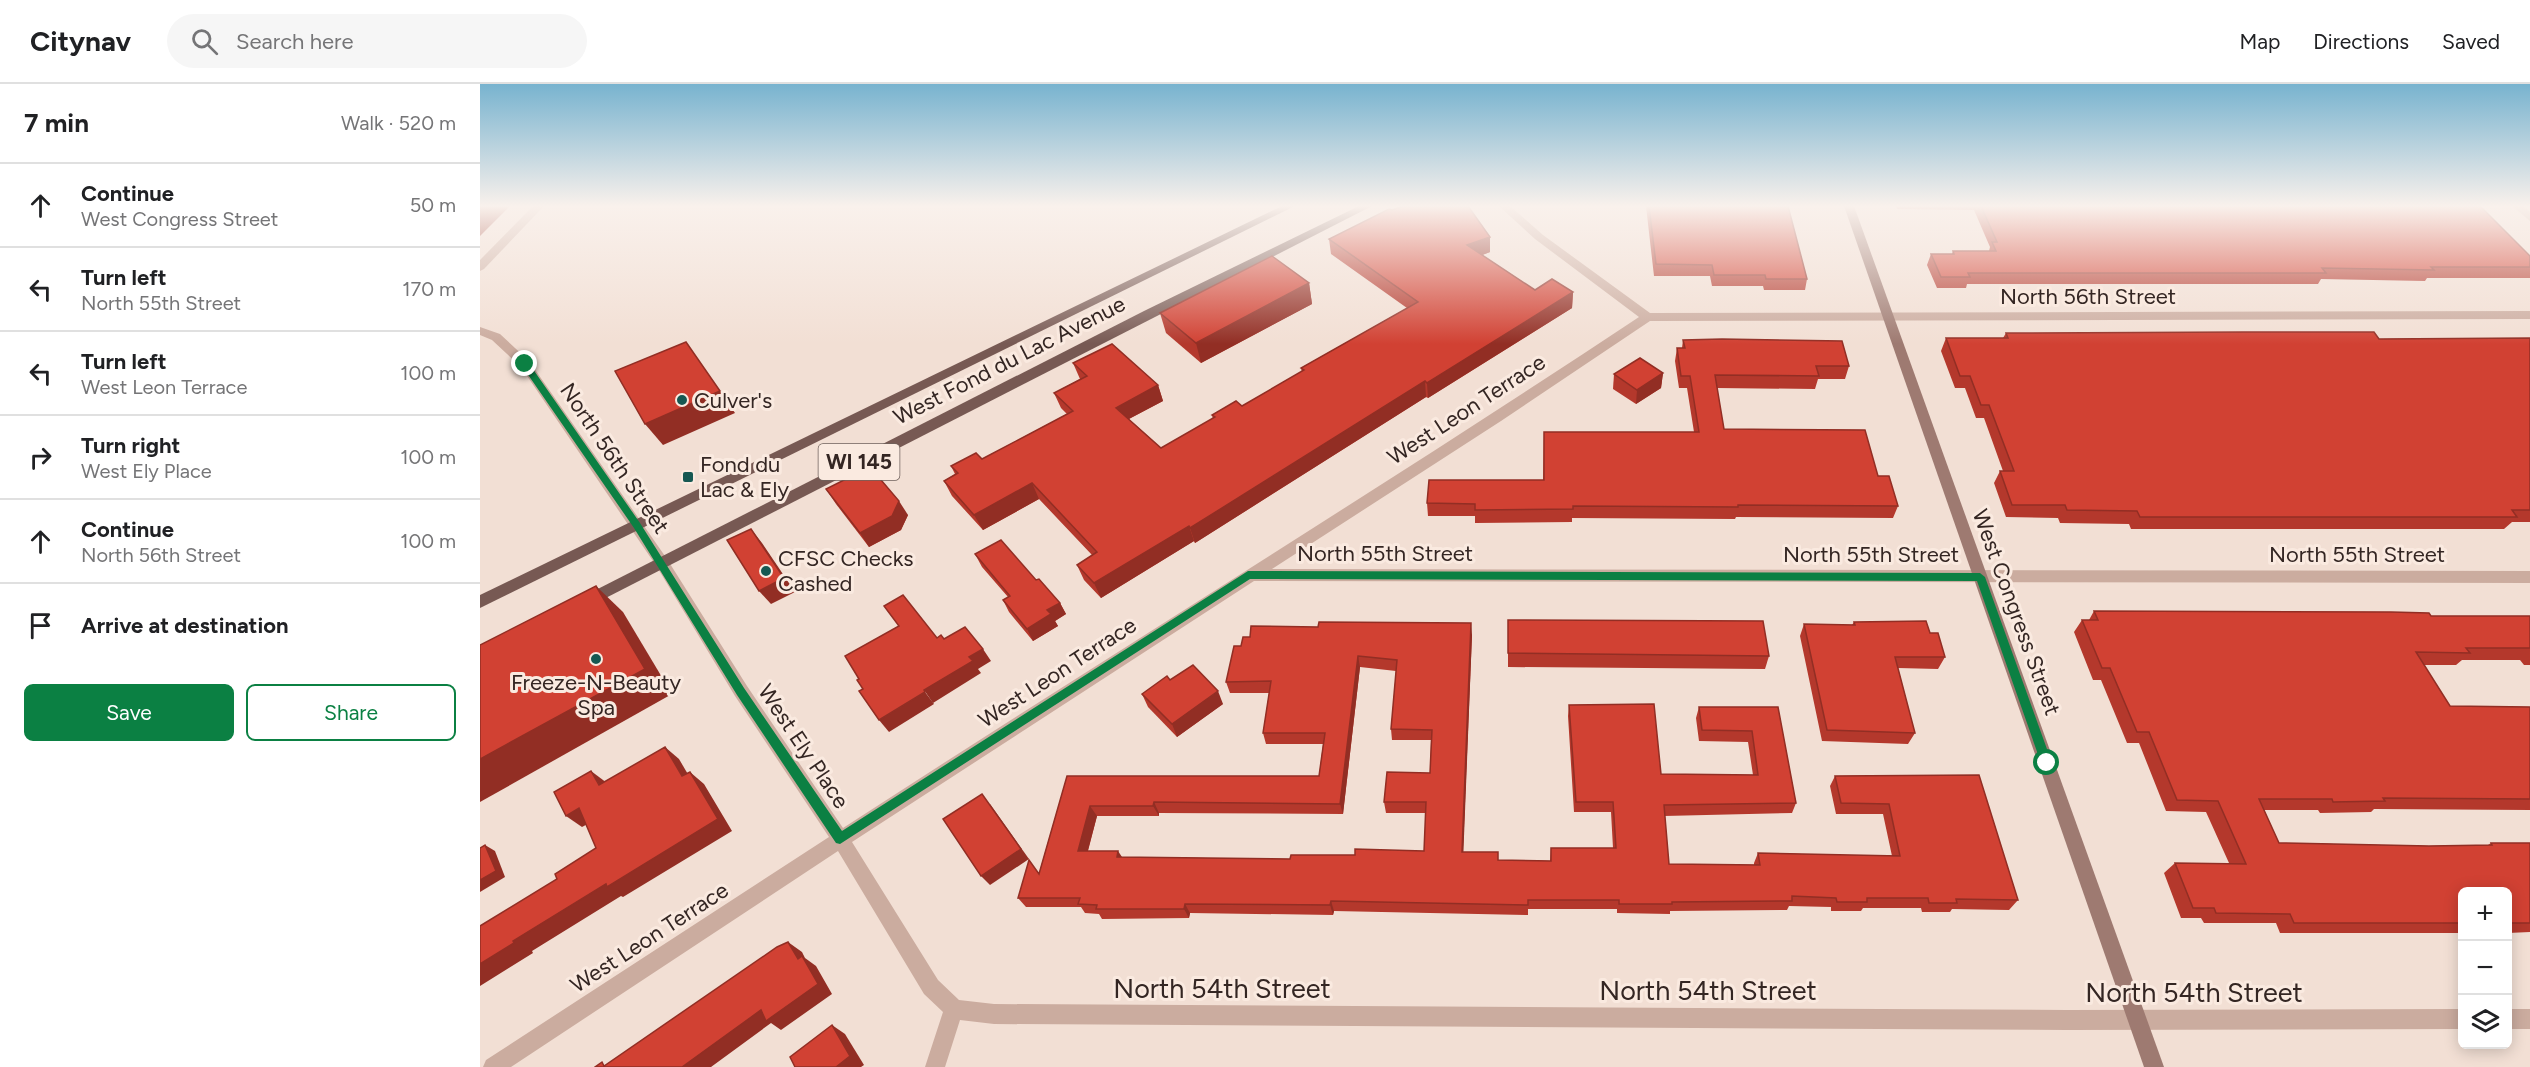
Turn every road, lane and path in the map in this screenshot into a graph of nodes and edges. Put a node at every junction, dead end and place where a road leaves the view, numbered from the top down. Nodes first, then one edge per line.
1 (495, 252) edge
2 (1196, 252) edge
3 (1274, 252) edge
4 (1559, 252) edge
5 (1865, 252) edge
6 (480, 267) edge
7 (2530, 315) edge
8 (1647, 317) junction
9 (1888, 318) junction
10 (480, 332) edge
11 (637, 526) junction
12 (662, 563) junction
13 (1248, 575) junction
14 (1980, 577) junction
15 (2530, 577) edge
16 (480, 602) edge
17 (573, 608) edge
18 (840, 839) junction
19 (954, 1009) junction
20 (2458, 1019) edge
21 (2512, 1019) edge
22 (2530, 1019) edge
23 (2138, 1020) junction
24 (493, 1067) edge
25 (935, 1067) edge
26 (2154, 1067) edge

1 - 6 street
2 - 11 main road, West Fond du Lac Avenue / WI 145
3 - 12 main road, West Fond du Lac Avenue / WI 145
4 - 8 street
5 - 9 street, West Congress Street
7 - 9 street, North 56th Street
8 - 9 street, North 56th Street
8 - 13 street, West Leon Terrace
9 - 14 street, West Congress Street
10 - 11 street, North 56th Street
11 - 12 street, North 56th Street
11 - 16 main road, West Fond du Lac Avenue / WI 145
12 - 17 main road, West Fond du Lac Avenue / WI 145
12 - 18 street, West Ely Place
13 - 14 street, North 55th Street
13 - 18 street, West Leon Terrace
14 - 15 street, North 55th Street
14 - 23 street, West Congress Street
18 - 19 street, West Ely Place
18 - 24 street, West Leon Terrace
19 - 23 street, North 54th Street
19 - 25 street
20 - 23 street, North 54th Street
21 - 22 street
23 - 26 street, West Congress Street

